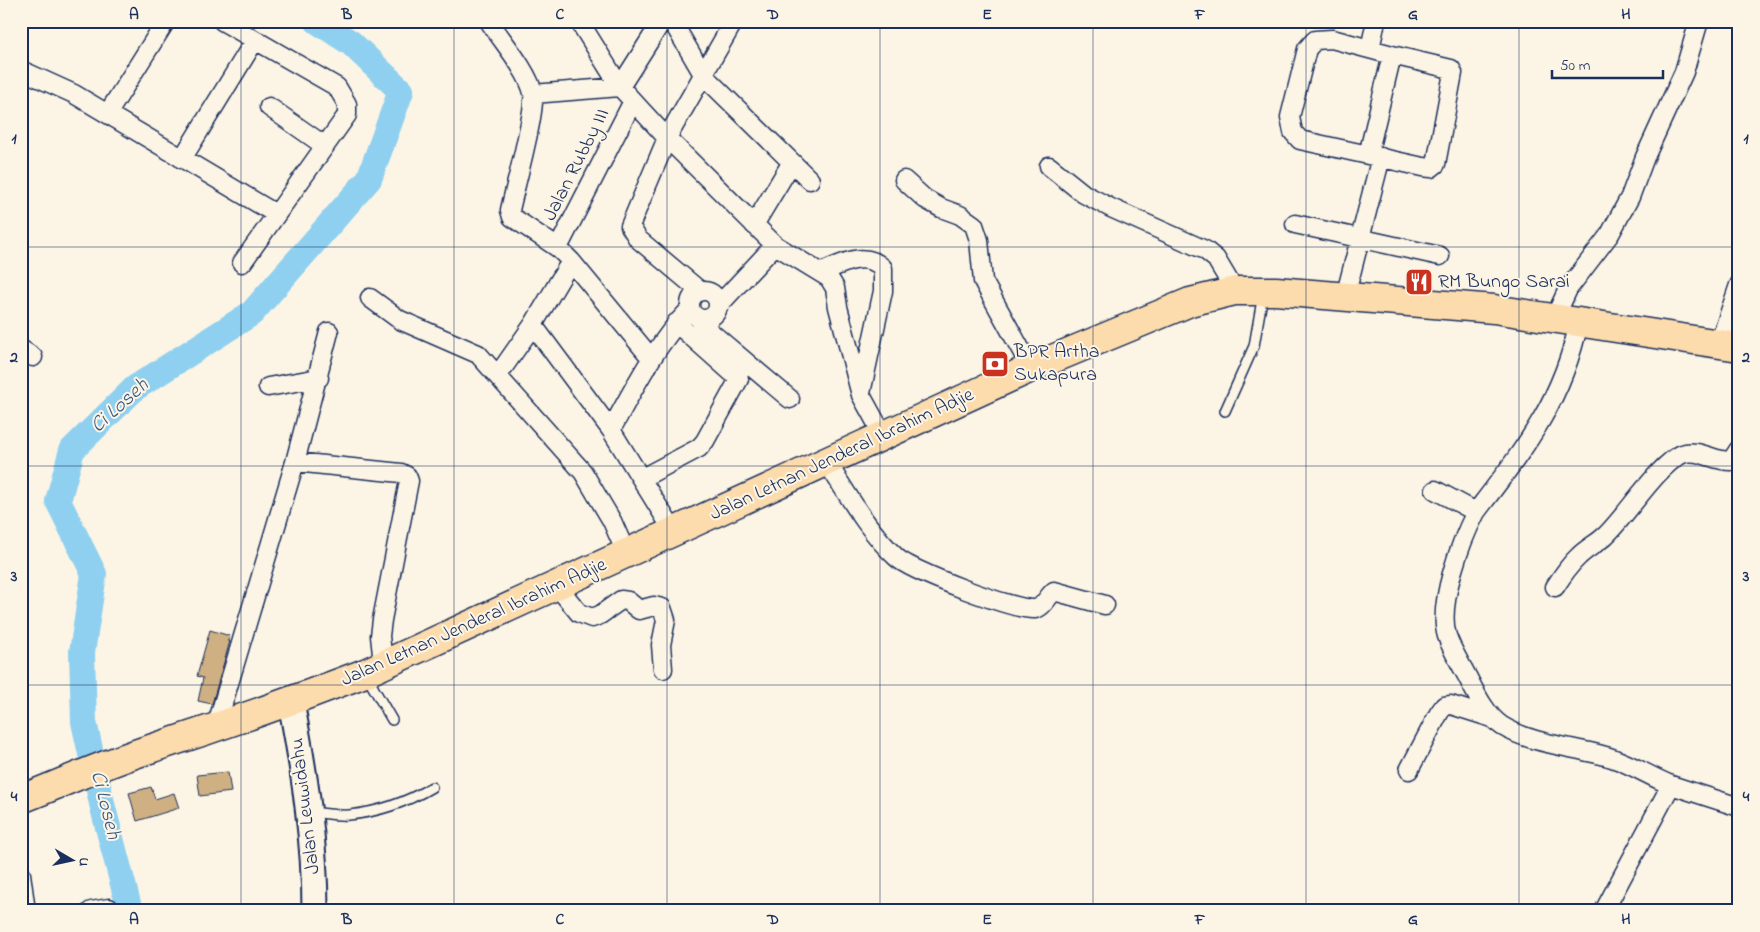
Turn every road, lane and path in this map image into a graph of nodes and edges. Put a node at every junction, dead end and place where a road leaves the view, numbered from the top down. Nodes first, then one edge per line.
1 (166, 21) edge
2 (222, 21) edge
3 (489, 21) edge
4 (579, 21) edge
5 (662, 21) edge
6 (672, 21) edge
7 (734, 21) edge
8 (1376, 21) edge
9 (1699, 21) edge
10 (255, 40) junction
11 (1370, 49) junction
12 (1392, 54) junction
13 (21, 70) edge
14 (704, 76) junction
15 (620, 87) junction
16 (533, 94) junction
17 (633, 101) junction
18 (270, 107) dead end
19 (108, 113) junction
20 (667, 138) junction
21 (325, 146) junction
22 (1374, 156) junction
23 (182, 159) junction
24 (792, 162) junction
25 (1049, 166) dead end
26 (810, 180) dead end
27 (904, 180) dead end
28 (276, 214) junction
29 (1295, 224) dead end
30 (754, 225) junction
31 (1361, 237) junction
32 (775, 245) junction
33 (558, 248) junction
34 (1440, 256) dead end
35 (571, 261) junction
36 (242, 263) dead end
37 (822, 272) junction
38 (1739, 285) edge
39 (700, 291) junction
40 (1235, 291) junction
41 (1264, 291) junction
42 (1345, 297) junction
43 (370, 298) dead end
44 (718, 306) junction
45 (694, 314) junction
46 (1567, 320) junction
47 (676, 323) junction
48 (533, 325) junction
49 (329, 332) dead end
50 (1729, 346) edge
51 (651, 358) junction
52 (748, 362) junction
53 (1031, 368) junction
54 (498, 375) junction
55 (318, 378) junction
56 (739, 379) junction
57 (268, 387) dead end
58 (861, 395) junction
59 (790, 399) dead end
60 (1224, 412) dead end
61 (611, 430) junction
62 (883, 435) junction
63 (1739, 449) edge
64 (826, 461) junction
65 (296, 462) junction
66 (642, 478) junction
67 (1435, 490) dead end
68 (1476, 512) junction
69 (674, 532) junction
70 (627, 555) junction
71 (557, 586) junction
72 (1555, 586) dead end
73 (1105, 605) dead end
74 (374, 668) junction
75 (663, 669) dead end
76 (291, 702) junction
77 (1492, 718) junction
78 (392, 720) dead end
79 (216, 727) junction
80 (1409, 770) dead end
81 (1671, 785) junction
82 (432, 787) dead end
83 (21, 799) edge
84 (1739, 807) edge
85 (309, 812) junction
86 (21, 874) edge
87 (109, 908) dead end
88 (26, 911) edge
89 (91, 911) edge
90 (316, 911) edge
91 (1604, 911) edge

1 - 19 street
2 - 10 street
3 - 16 street
4 - 15 street
5 - 15 street
6 - 14 street
7 - 14 street
8 - 11 street
9 - 46 street
10 - 21 street
10 - 23 street
11 - 12 street
11 - 22 street
12 - 22 street
12 - 22 street
13 - 19 street
14 - 20 street
14 - 24 street
15 - 16 street
15 - 17 street
16 - 33 street
17 - 20 street
17 - 33 street, Jalan Rubby III
18 - 21 street
19 - 23 street
20 - 30 street
20 - 39 street
21 - 28 street
22 - 31 street
23 - 28 street
24 - 26 street
24 - 30 street
25 - 40 street
27 - 53 street
28 - 36 street
29 - 31 street
30 - 32 street
31 - 34 street
31 - 42 street
32 - 37 street
32 - 44 street
33 - 35 street
35 - 48 street
35 - 51 street
37 - 58 street
37 - 58 street
38 - 50 street
39 - 44 street
39 - 45 street
40 - 41 highway, Jalan Letnan Jenderal Ibrahim Adjie
40 - 53 highway, Jalan Letnan Jenderal Ibrahim Adjie
41 - 42 highway, Jalan Letnan Jenderal Ibrahim Adjie
41 - 60 lane
42 - 46 highway, Jalan Letnan Jenderal Ibrahim Adjie
43 - 54 street
44 - 45 street
45 - 47 street
45 - 52 street
46 - 50 highway, Jalan Letnan Jenderal Ibrahim Adjie
46 - 68 street
47 - 51 street
47 - 56 street
48 - 54 street
48 - 61 street
49 - 55 street
51 - 61 street
52 - 56 street
52 - 59 street
53 - 62 highway, Jalan Letnan Jenderal Ibrahim Adjie
54 - 70 street
55 - 57 street
55 - 65 street
56 - 66 street
58 - 62 street
61 - 66 street
62 - 64 highway, Jalan Letnan Jenderal Ibrahim Adjie
63 - 72 street
64 - 69 highway, Jalan Letnan Jenderal Ibrahim Adjie
64 - 73 street
65 - 74 street
65 - 79 street
66 - 69 street
67 - 68 street
68 - 77 street
69 - 70 highway, Jalan Letnan Jenderal Ibrahim Adjie
70 - 71 highway, Jalan Letnan Jenderal Ibrahim Adjie
71 - 74 highway, Jalan Letnan Jenderal Ibrahim Adjie
71 - 75 street
74 - 76 highway, Jalan Letnan Jenderal Ibrahim Adjie
74 - 78 lane
76 - 79 highway, Jalan Letnan Jenderal Ibrahim Adjie
76 - 85 street, Jalan Leuwidahu
77 - 80 street
77 - 81 street
79 - 83 highway, Jalan Letnan Jenderal Ibrahim Adjie
81 - 84 street
81 - 91 street
82 - 85 lane
85 - 90 street, Jalan Leuwidahu
86 - 88 street
87 - 89 street

